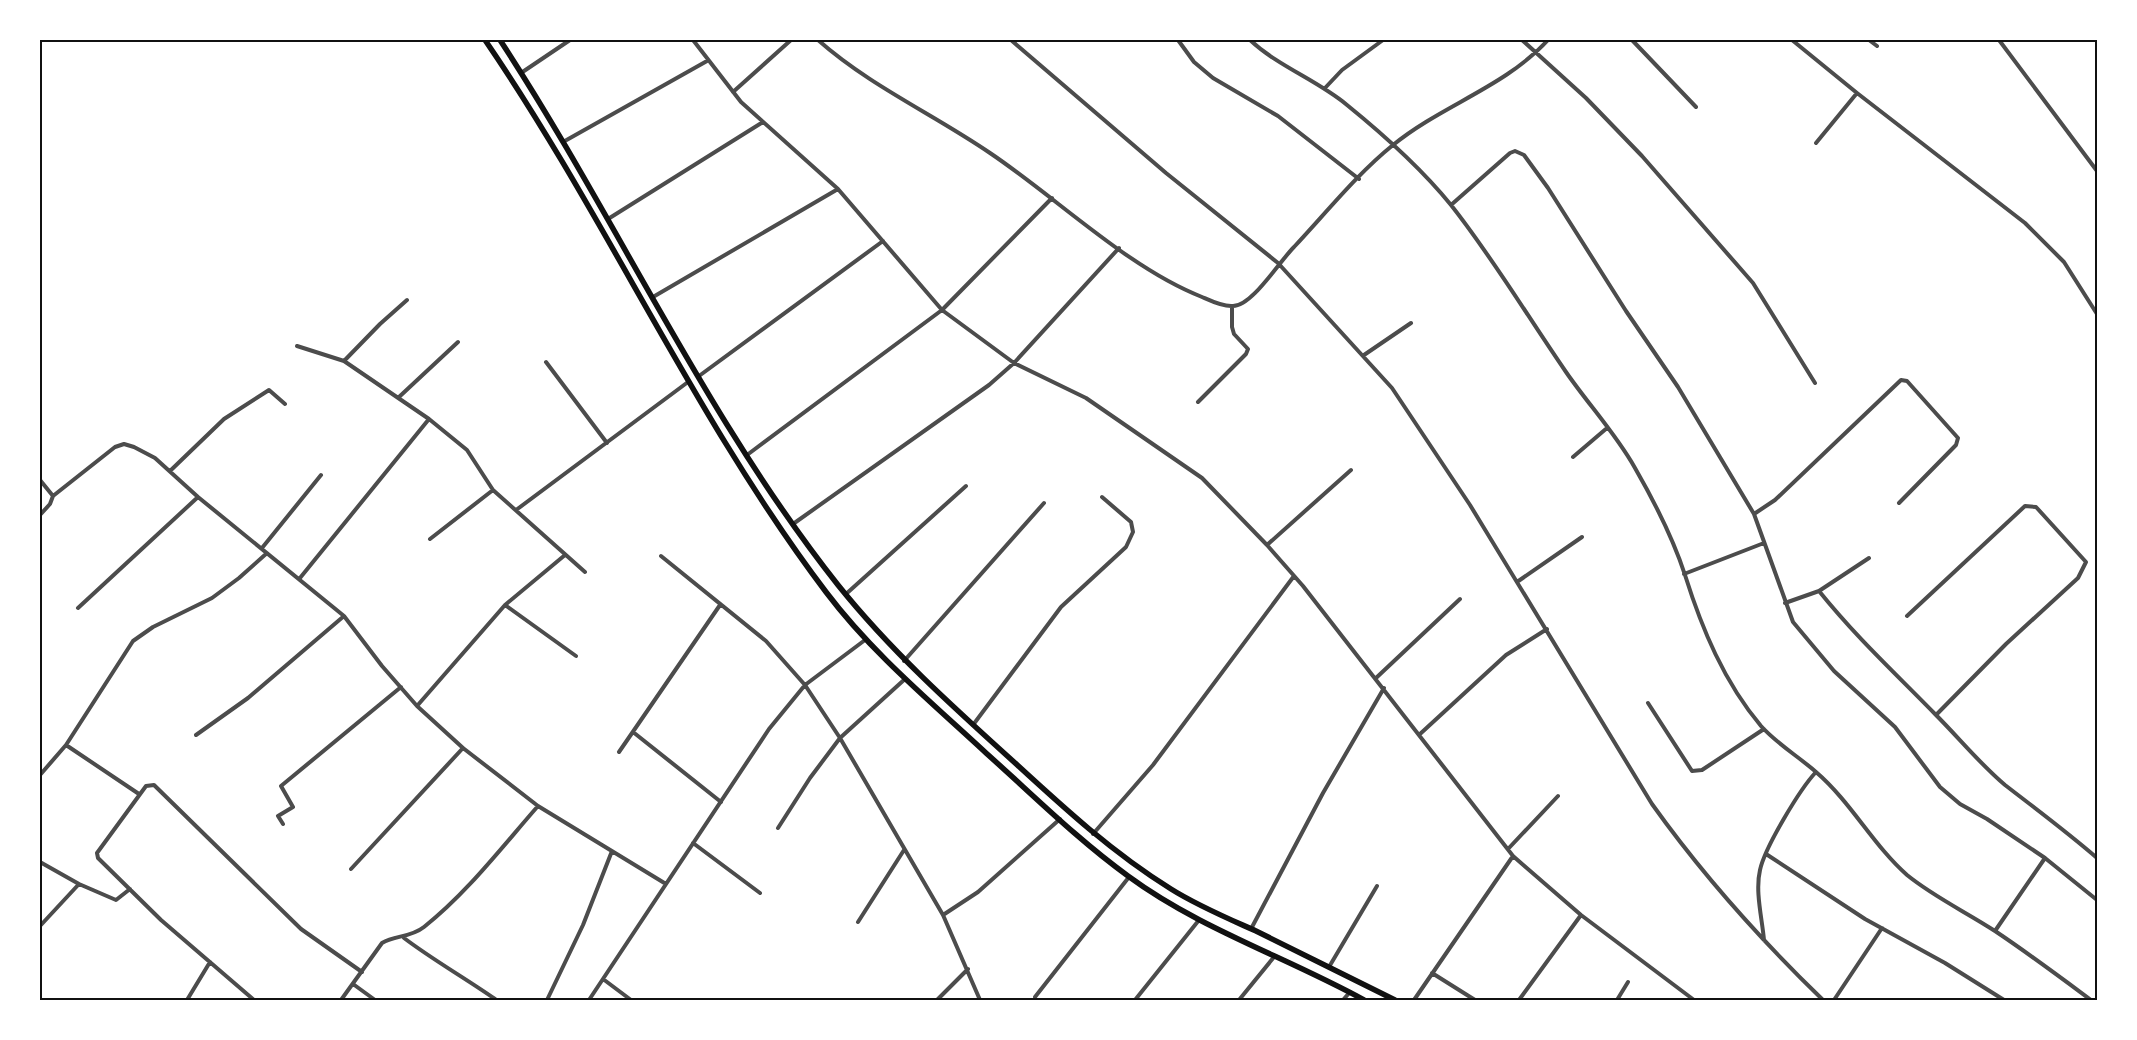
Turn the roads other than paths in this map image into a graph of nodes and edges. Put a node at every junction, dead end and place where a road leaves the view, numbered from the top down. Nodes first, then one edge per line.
1 (485, 40) edge
2 (500, 40) edge
3 (570, 40) edge
4 (693, 40) edge
5 (791, 40) edge
6 (818, 40) edge
7 (1011, 40) edge
8 (1178, 40) edge
9 (1383, 40) edge
10 (1522, 40) edge
11 (1548, 40) edge
12 (1632, 40) edge
13 (1792, 40) edge
14 (1869, 40) edge
15 (1999, 40) edge
16 (1251, 41) edge
17 (1876, 46) dead end
18 (1535, 54) junction
19 (707, 60) junction
20 (521, 73) junction
21 (1325, 88) junction
22 (733, 92) junction
23 (1857, 93) junction
24 (1696, 107) dead end
25 (764, 122) junction
26 (563, 142) junction
27 (1816, 143) dead end
28 (1392, 145) junction
29 (2097, 171) edge
30 (1359, 179) junction
31 (838, 189) junction
32 (1052, 198) junction
33 (1451, 205) junction
34 (608, 219) junction
35 (883, 242) junction
36 (1119, 248) junction
37 (1278, 263) junction
38 (653, 297) junction
39 (407, 300) dead end
40 (1232, 307) junction
41 (942, 310) junction
42 (2097, 314) edge
43 (1410, 323) dead end
44 (458, 342) dead end
45 (297, 346) dead end
46 (1364, 355) junction
47 (344, 361) junction
48 (546, 362) dead end
49 (1014, 363) junction
50 (699, 376) junction
51 (688, 382) junction
52 (1815, 382) dead end
53 (399, 397) junction
54 (1198, 402) dead end
55 (284, 404) dead end
56 (429, 418) junction
57 (1606, 428) junction
58 (607, 443) junction
59 (747, 455) junction
60 (1573, 457) dead end
61 (1351, 470) dead end
62 (170, 471) junction
63 (321, 475) dead end
64 (40, 480) edge
65 (966, 486) dead end
66 (493, 490) junction
67 (53, 496) junction
68 (198, 497) junction
69 (1102, 497) dead end
70 (1044, 503) dead end
71 (1899, 503) dead end
72 (516, 510) junction
73 (1754, 514) junction
74 (40, 515) edge
75 (793, 524) junction
76 (1582, 537) dead end
77 (430, 539) dead end
78 (1764, 543) junction
79 (1267, 545) junction
80 (262, 548) junction
81 (267, 553) junction
82 (565, 555) junction
83 (661, 556) dead end
84 (1869, 558) dead end
85 (585, 572) dead end
86 (1684, 574) junction
87 (1294, 576) junction
88 (300, 578) junction
89 (1517, 582) junction
90 (1819, 591) junction
91 (846, 594) junction
92 (1460, 599) dead end
93 (1786, 603) junction
94 (505, 605) junction
95 (720, 605) junction
96 (78, 608) dead end
97 (344, 616) junction
98 (1907, 616) dead end
99 (1547, 629) junction
100 (865, 640) junction
101 (576, 656) dead end
102 (904, 660) junction
103 (1376, 678) junction
104 (905, 679) junction
105 (805, 685) junction
106 (401, 687) junction
107 (1384, 688) junction
108 (1648, 703) dead end
109 (417, 706) junction
110 (1936, 715) junction
111 (973, 725) junction
112 (1764, 729) junction
113 (633, 732) junction
114 (1420, 734) junction
115 (196, 735) dead end
116 (840, 738) junction
117 (66, 745) junction
118 (463, 748) junction
119 (619, 752) dead end
120 (1816, 772) junction
121 (40, 775) edge
122 (139, 794) junction
123 (1558, 796) dead end
124 (720, 802) junction
125 (538, 806) junction
126 (1060, 820) junction
127 (283, 824) dead end
128 (778, 828) dead end
129 (1094, 834) junction
130 (693, 843) junction
131 (1508, 849) junction
132 (904, 850) junction
133 (612, 851) junction
134 (1766, 854) junction
135 (1513, 856) junction
136 (2045, 858) junction
137 (2097, 858) edge
138 (40, 862) edge
139 (351, 869) dead end
140 (1129, 876) junction
141 (79, 884) junction
142 (666, 884) junction
143 (1377, 886) dead end
144 (130, 889) junction
145 (760, 893) dead end
146 (2097, 900) edge
147 (942, 915) junction
148 (1581, 915) junction
149 (1199, 920) junction
150 (858, 922) dead end
151 (40, 926) edge
152 (1882, 928) junction
153 (1251, 929) junction
154 (1995, 931) junction
155 (404, 938) junction
156 (1764, 940) junction
157 (1274, 957) junction
158 (210, 962) junction
159 (1329, 967) junction
160 (968, 969) junction
161 (362, 972) junction
162 (1432, 973) junction
163 (603, 978) junction
164 (1628, 982) dead end
165 (353, 984) junction
166 (1350, 992) junction
167 (1034, 997) dead end
168 (495, 999) edge
169 (187, 1000) edge
170 (254, 1000) edge
171 (341, 1000) edge
172 (375, 1000) edge
173 (547, 1000) edge
174 (589, 1000) edge
175 (630, 1000) edge
176 (937, 1000) edge
177 (980, 1000) edge
178 (1135, 1000) edge
179 (1238, 1000) edge
180 (1343, 1000) edge
181 (1364, 1000) edge
182 (1395, 1000) edge
183 (1414, 1000) edge
184 (1474, 1000) edge
185 (1519, 1000) edge
186 (1617, 1000) edge
187 (1694, 1000) edge
188 (1823, 1000) edge
189 (1834, 1000) edge
190 (2004, 1000) edge
191 (2091, 1000) edge

1 - 51 main road
2 - 20 main road
3 - 20 street
4 - 19 street
5 - 22 street
6 - 32 street
7 - 37 street
8 - 30 street
9 - 21 street
10 - 18 street
11 - 18 street
12 - 24 street
13 - 23 street
14 - 17 street
15 - 29 street
16 - 21 street
18 - 28 street
18 - 52 street
19 - 22 street
19 - 26 street
20 - 26 main road
21 - 28 street
22 - 25 street
23 - 27 street
23 - 42 street
25 - 31 street
25 - 34 street
26 - 34 main road
28 - 30 street
28 - 33 street
30 - 37 street
31 - 35 street
31 - 38 street
32 - 36 street
32 - 41 street
33 - 57 street
33 - 73 street
34 - 38 main road
35 - 41 street
35 - 50 street
36 - 40 street
36 - 49 street
37 - 40 street
37 - 46 street
38 - 50 main road
39 - 47 street
40 - 54 street
41 - 49 street
41 - 59 street
43 - 46 street
44 - 53 street
45 - 47 street
46 - 89 street
47 - 53 street
48 - 58 street
49 - 75 street
49 - 79 street
50 - 59 main road
51 - 58 street
51 - 100 main road
53 - 56 street
55 - 62 street
56 - 66 street
56 - 88 street
57 - 60 street
57 - 86 street
58 - 72 street
59 - 75 main road
61 - 79 street
62 - 67 street
62 - 68 street
63 - 80 street
64 - 67 street
65 - 91 street
66 - 72 street
66 - 77 street
67 - 74 street
68 - 80 street
68 - 96 street
69 - 111 street
70 - 102 street
71 - 73 street
72 - 82 street
73 - 78 street
75 - 91 main road
76 - 89 street
78 - 86 street
78 - 93 street
79 - 87 street
80 - 81 street
81 - 88 street
81 - 117 street
82 - 85 street
82 - 94 street
83 - 95 street
84 - 90 street
86 - 112 street
87 - 103 street
87 - 129 street
88 - 97 street
89 - 99 street
90 - 93 street
90 - 110 street
91 - 102 main road
92 - 103 street
93 - 136 street
94 - 101 street
94 - 109 street
95 - 105 street
95 - 113 street
97 - 106 street
97 - 115 street
98 - 110 street
99 - 114 street
99 - 156 street
100 - 104 main road
100 - 105 street
102 - 111 main road
103 - 107 street
104 - 116 street
104 - 126 main road
105 - 116 street
105 - 124 street
106 - 109 street
106 - 127 street
107 - 114 street
107 - 153 street
108 - 112 street
109 - 118 street
110 - 137 street
111 - 129 main road
112 - 120 street
113 - 119 street
113 - 124 street
114 - 131 street
116 - 128 street
116 - 132 street
117 - 121 street
117 - 122 street
118 - 125 street
118 - 139 street
120 - 134 street
120 - 154 street
122 - 144 street
122 - 161 street
123 - 131 street
124 - 130 street
125 - 133 street
125 - 155 street
126 - 140 main road
126 - 147 street
129 - 153 main road
130 - 142 street
130 - 145 street
131 - 135 street
132 - 147 street
132 - 150 street
133 - 142 street
133 - 173 street
134 - 152 street
134 - 156 street
135 - 148 street
135 - 162 street
136 - 146 street
136 - 154 street
138 - 141 street
140 - 149 main road
140 - 167 street
141 - 144 street
141 - 151 street
142 - 163 street
143 - 159 street
144 - 158 street
147 - 160 street
148 - 185 street
148 - 187 street
149 - 157 main road
149 - 178 street
152 - 189 street
152 - 190 street
153 - 159 main road
154 - 191 street
155 - 161 street
155 - 168 street
156 - 188 street
157 - 166 main road
157 - 179 street
158 - 169 street
158 - 170 street
159 - 182 main road
160 - 176 street
160 - 177 street
161 - 165 street
162 - 183 street
162 - 184 street
163 - 174 street
163 - 175 street
164 - 186 street
165 - 171 street
165 - 172 street
166 - 180 street
166 - 181 main road

